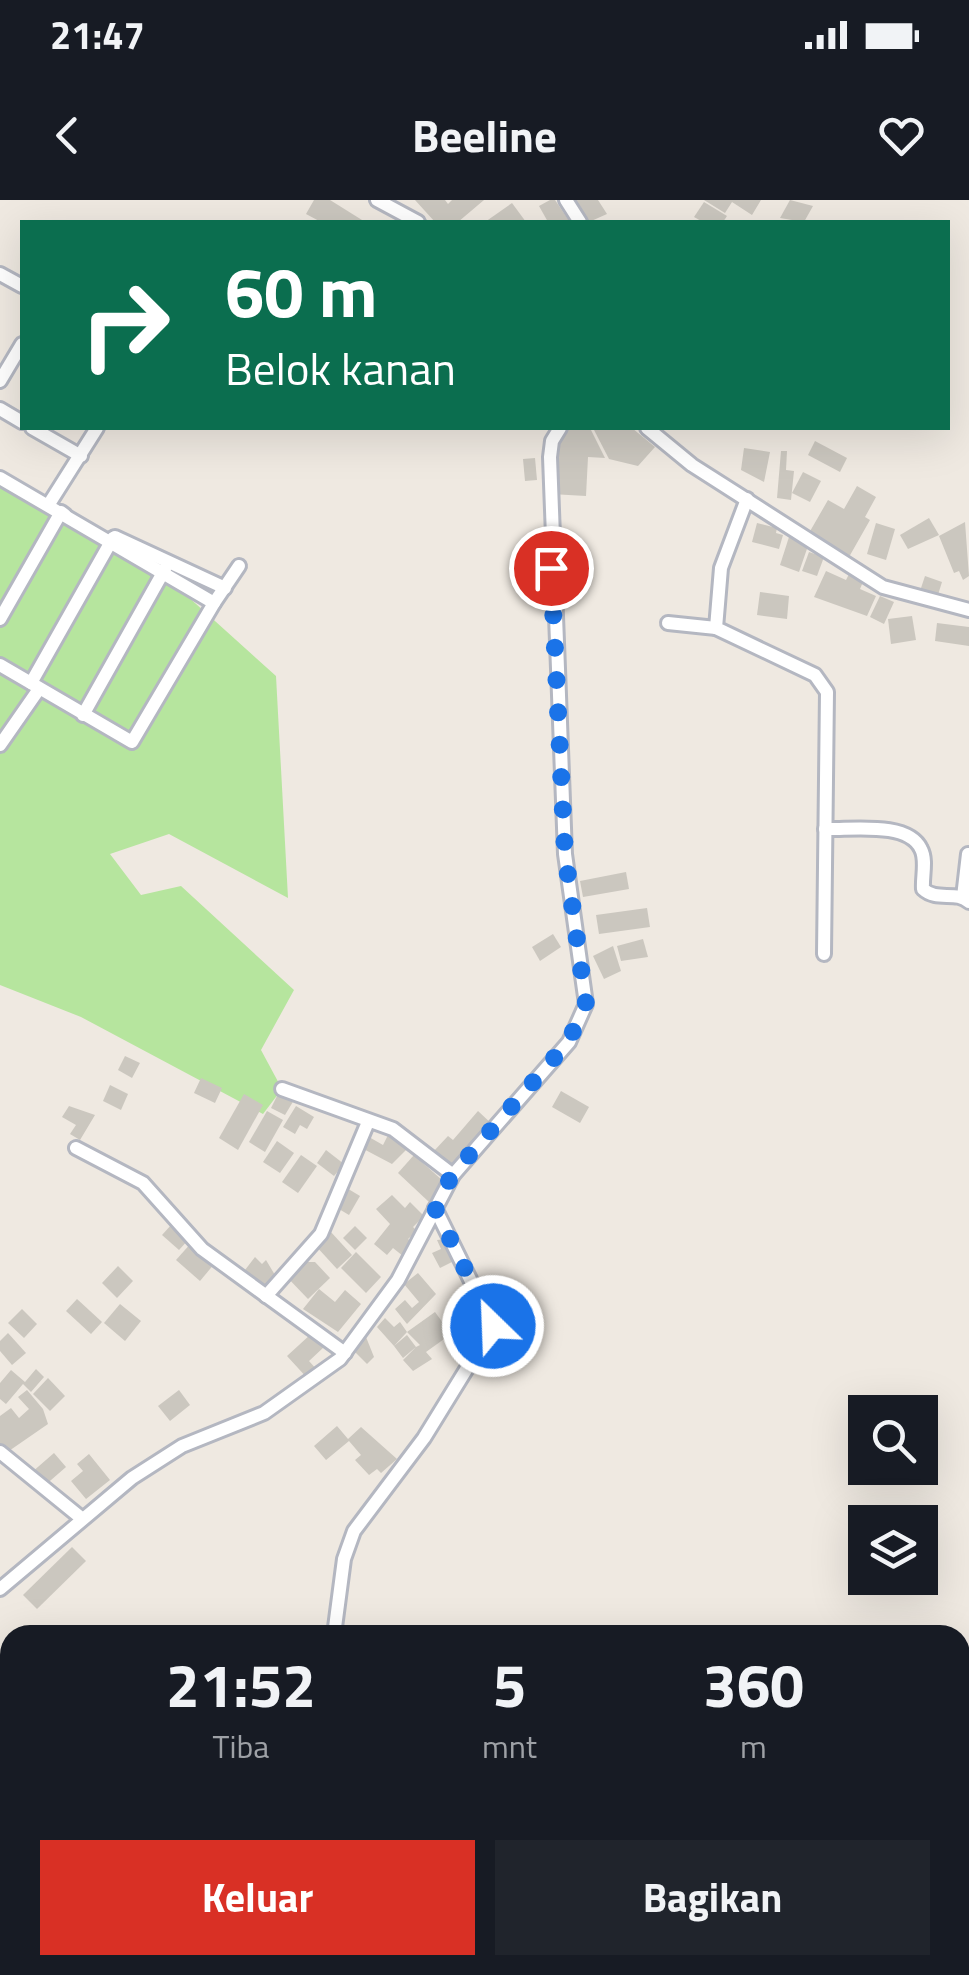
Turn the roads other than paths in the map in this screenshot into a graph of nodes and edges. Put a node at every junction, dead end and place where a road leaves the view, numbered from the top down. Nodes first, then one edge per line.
1 (377, 200) edge
2 (414, 220) edge
3 (20, 351) edge
4 (0, 381) edge
5 (35, 430) edge
6 (97, 430) edge
7 (559, 430) edge
8 (649, 430) edge
9 (80, 456) junction
10 (2, 485) edge
11 (746, 499) junction
12 (55, 508) junction
13 (112, 540) junction
14 (239, 566) dead end
15 (166, 568) junction
16 (225, 588) junction
17 (214, 603) junction
18 (969, 610) edge
19 (0, 619) edge
20 (668, 624) dead end
21 (716, 628) junction
22 (0, 665) edge
23 (35, 686) junction
24 (83, 715) junction
25 (3, 740) edge
26 (825, 830) junction
27 (968, 854) edge
28 (966, 899) edge
29 (824, 954) dead end
30 (282, 1090) dead end
31 (368, 1122) junction
32 (76, 1148) dead end
33 (452, 1175) junction
34 (435, 1208) junction
35 (266, 1296) junction
36 (345, 1353) junction
37 (0, 1452) edge
38 (80, 1516) junction
39 (0, 1589) edge
40 (335, 1625) edge

1 - 2 street
3 - 4 street
5 - 9 street
6 - 9 street
7 - 33 street
8 - 11 street
9 - 12 street
10 - 12 street
11 - 18 street
11 - 21 street
12 - 13 street
12 - 19 street
13 - 15 street
13 - 23 street
14 - 16 street
15 - 16 street
15 - 17 street
15 - 24 street
16 - 17 street
17 - 24 street
20 - 21 street
21 - 26 street
22 - 23 street
23 - 24 street
23 - 25 street
26 - 28 street
26 - 29 street
27 - 28 street
30 - 31 street
31 - 33 street
31 - 35 street
32 - 35 street
33 - 34 street
34 - 36 street
34 - 40 street
35 - 36 street
36 - 38 street
37 - 38 street
38 - 39 street

